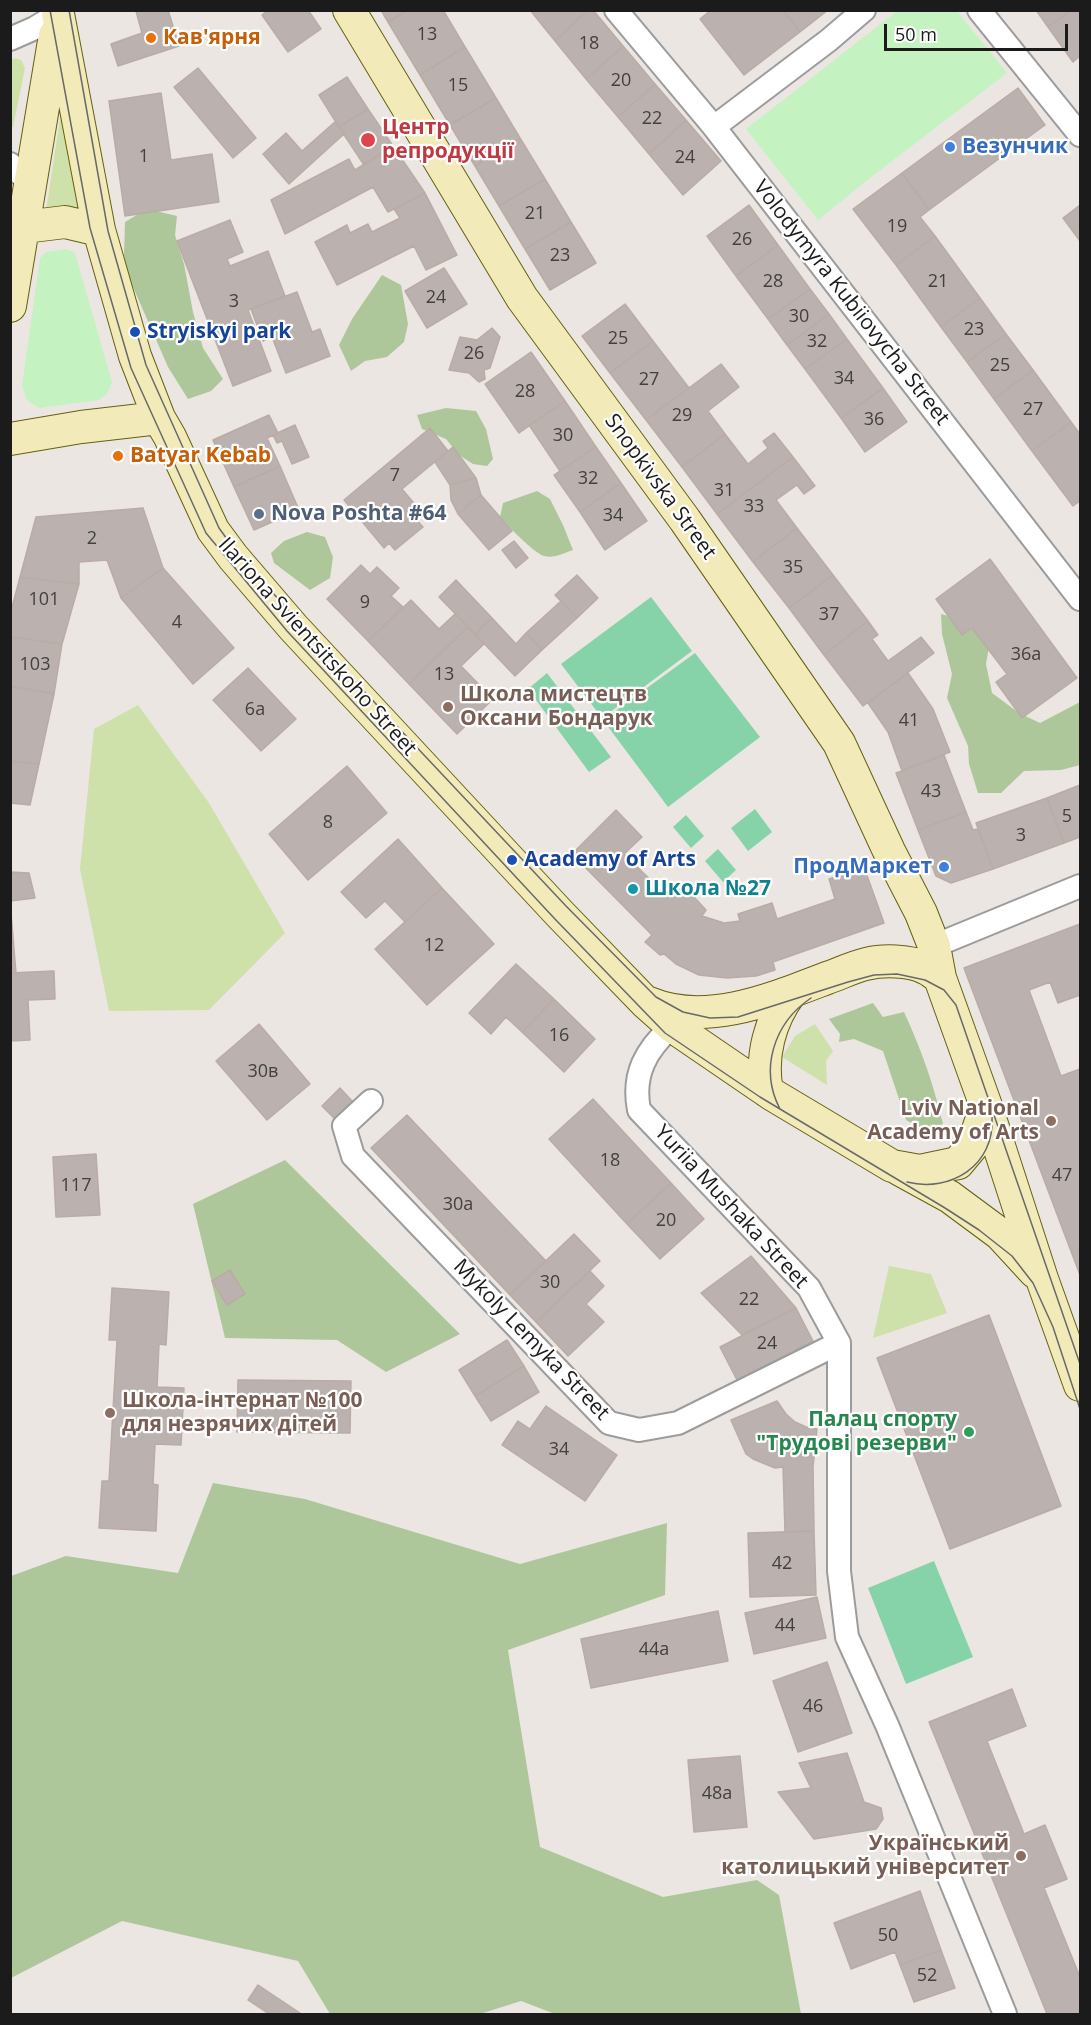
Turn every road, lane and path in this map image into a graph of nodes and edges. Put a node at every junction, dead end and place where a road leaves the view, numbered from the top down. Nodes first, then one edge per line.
1 (349, 10) edge
2 (616, 10) edge
3 (864, 10) edge
4 (979, 10) edge
5 (58, 12) edge
6 (10, 39) edge
7 (714, 127) junction
8 (1080, 135) edge
9 (21, 174) edge
10 (24, 227) junction
11 (99, 230) junction
12 (10, 306) edge
13 (159, 418) junction
14 (10, 439) edge
15 (1080, 599) edge
16 (1080, 886) edge
17 (934, 946) junction
18 (940, 978) junction
19 (791, 992) junction
20 (645, 1002) junction
21 (672, 1026) junction
22 (767, 1091) junction
23 (371, 1101) dead end
24 (986, 1106) junction
25 (892, 1166) junction
26 (1042, 1279) junction
27 (839, 1343) junction
28 (1080, 1385) edge
29 (1005, 2014) edge

1 - 17 main road, Snopkivska Street
2 - 7 street, Volodymyra Kubiiovycha Street
3 - 7 street
4 - 8 street
5 - 6 street
5 - 9 main road
5 - 11 main road, Ilariona Svientsitskoho Street
7 - 15 street, Volodymyra Kubiiovycha Street
9 - 10 main road
10 - 11 main road
10 - 12 main road
11 - 13 main road, Ilariona Svientsitskoho Street
13 - 14 main road
13 - 20 main road, Ilariona Svientsitskoho Street
16 - 17 street
17 - 18 main road, Snopkivska Street
18 - 19 main road, Ilariona Svientsitskoho Street
18 - 24 main road, Snopkivska Street
19 - 20 main road, Ilariona Svientsitskoho Street
19 - 22 main road
20 - 21 main road, Ilariona Svientsitskoho Street
21 - 22 main road, Ilariona Svientsitskoho Street
21 - 27 street, Yuriia Mushaka Street
22 - 25 main road, Ilariona Svientsitskoho Street
23 - 27 street, Mykoly Lemyka Street
24 - 25 main road
24 - 26 main road
25 - 26 main road
26 - 28 main road
27 - 29 street, Yuriia Mushaka Street

